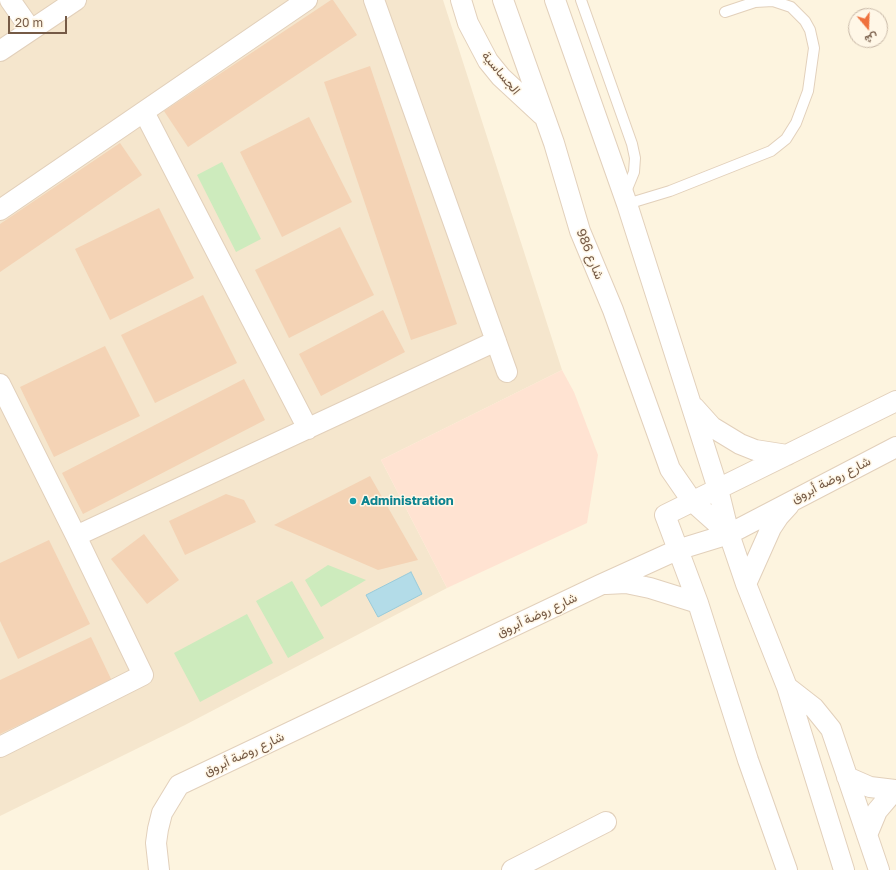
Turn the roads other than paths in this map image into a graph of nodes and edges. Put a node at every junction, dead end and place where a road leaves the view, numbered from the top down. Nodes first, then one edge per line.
1 (10, 0) edge
2 (76, 0) edge
3 (308, 0) edge
4 (374, 0) edge
5 (461, 0) edge
6 (503, 0) edge
7 (555, 0) edge
8 (581, 0) edge
9 (725, 12) dead end
10 (31, 30) junction
11 (0, 51) edge
12 (144, 112) junction
13 (542, 115) junction
14 (625, 200) junction
15 (0, 210) edge
16 (496, 341) junction
17 (507, 372) dead end
18 (0, 384) edge
19 (896, 401) edge
20 (690, 402) junction
21 (308, 429) junction
22 (896, 447) edge
23 (787, 455) junction
24 (718, 489) junction
25 (798, 497) junction
26 (692, 501) junction
27 (729, 534) junction
28 (76, 536) junction
29 (677, 550) junction
30 (746, 584) junction
31 (600, 585) junction
32 (698, 603) junction
33 (787, 687) junction
34 (0, 747) edge
35 (847, 776) junction
36 (895, 790) edge
37 (606, 822) dead end
38 (867, 835) junction
39 (532, 866) edge
40 (159, 870) edge
41 (512, 870) edge
42 (786, 870) edge
43 (844, 870) edge
44 (879, 870) edge

1 - 10 street
2 - 10 street
3 - 12 street
4 - 16 street
5 - 13 street, الجساسية
6 - 13 street, شارع 986
7 - 14 street
8 - 14 lane
9 - 14 lane
10 - 11 street
12 - 15 street
12 - 21 street
13 - 26 street, شارع 986
14 - 20 street
16 - 17 street
16 - 21 street
18 - 28 street
19 - 23 street
20 - 23 street
20 - 24 street
21 - 28 street
22 - 25 street, شارع روضة أبروق
23 - 24 street
24 - 26 street
24 - 27 street
25 - 27 street, شارع روضة أبروق
25 - 30 street
26 - 27 street, شارع 986
26 - 29 street
27 - 29 street, شارع روضة أبروق
27 - 30 street
28 - 34 street
29 - 31 street, شارع روضة أبروق
29 - 32 street
30 - 33 street
31 - 32 street
31 - 40 street, شارع روضة أبروق
32 - 42 street
33 - 35 street
33 - 43 street
35 - 36 street
35 - 38 street
36 - 38 street
37 - 39 street
38 - 44 street
39 - 41 street

